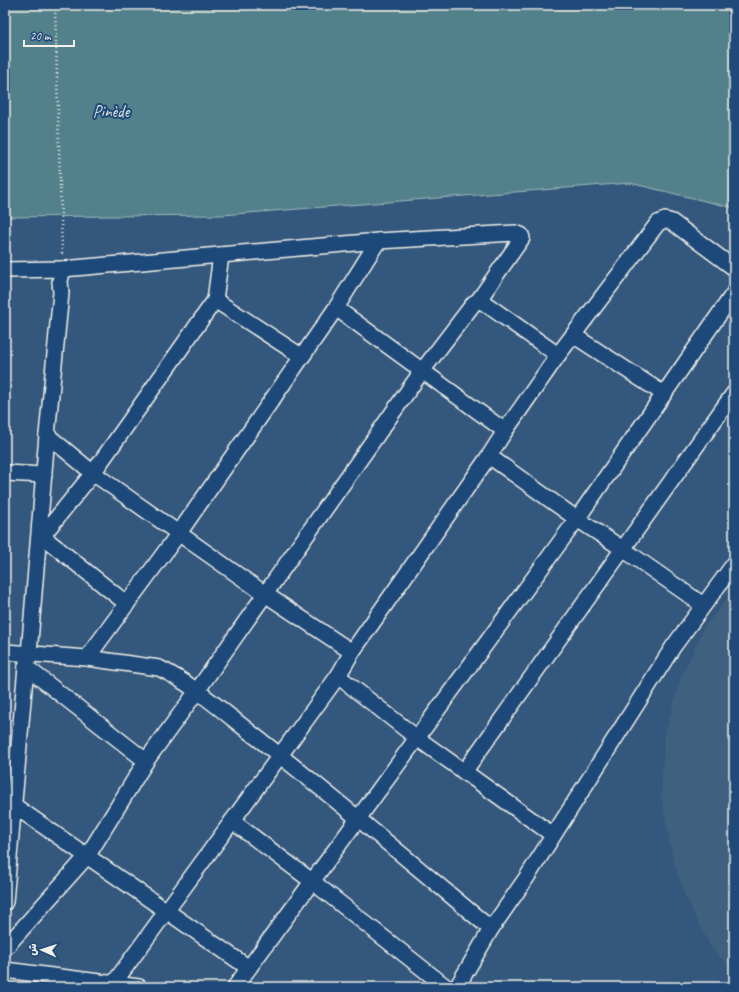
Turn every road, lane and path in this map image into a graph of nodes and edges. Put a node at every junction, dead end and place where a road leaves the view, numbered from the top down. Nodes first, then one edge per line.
1 (55, 5) edge
2 (378, 241) junction
3 (221, 255) junction
4 (734, 268) edge
5 (63, 269) junction
6 (5, 270) edge
7 (734, 293) edge
8 (215, 300) junction
9 (478, 301) junction
10 (336, 308) junction
11 (573, 335) junction
12 (558, 355) junction
13 (301, 356) junction
14 (422, 371) junction
15 (734, 393) edge
16 (664, 394) junction
17 (505, 430) junction
18 (47, 435) junction
19 (489, 456) junction
20 (5, 473) edge
21 (93, 473) junction
22 (44, 476) junction
23 (577, 519) junction
24 (179, 533) junction
25 (41, 538) junction
26 (623, 549) junction
27 (734, 564) edge
28 (265, 594) junction
29 (127, 604) junction
30 (703, 606) junction
31 (5, 652) edge
32 (352, 652) junction
33 (87, 658) junction
34 (27, 660) junction
35 (338, 676) junction
36 (197, 692) junction
37 (417, 738) junction
38 (280, 756) junction
39 (146, 761) junction
40 (464, 772) junction
41 (10, 779) edge
42 (13, 805) junction
43 (359, 819) junction
44 (232, 821) junction
45 (553, 835) junction
46 (88, 856) junction
47 (6, 870) edge
48 (313, 882) junction
49 (5, 902) edge
50 (167, 911) junction
51 (491, 929) junction
52 (5, 948) edge
53 (249, 968) junction
54 (5, 970) edge
55 (112, 985) edge
56 (138, 987) edge
57 (235, 987) edge
58 (446, 987) edge
59 (457, 987) edge

1 - 5 path
2 - 3 street
2 - 9 street
2 - 10 street
3 - 5 street
3 - 8 street
4 - 11 street
5 - 6 street
5 - 18 street
7 - 16 street
8 - 13 street
8 - 21 street
9 - 12 street
9 - 14 street
10 - 13 street
10 - 14 street
11 - 12 street
11 - 16 street
12 - 17 street
13 - 24 street
14 - 17 street
14 - 28 street
15 - 26 street
16 - 23 street
17 - 19 street
18 - 21 street
18 - 22 street
19 - 23 street
19 - 32 street
20 - 22 street
21 - 24 street
21 - 25 street
22 - 25 street
23 - 26 street
23 - 37 street
24 - 28 street
24 - 29 street
25 - 29 street
25 - 34 street
26 - 30 street
26 - 40 street
27 - 30 street
28 - 32 street
28 - 36 street
29 - 33 street
30 - 45 street
31 - 34 street
32 - 35 street
33 - 34 street
33 - 36 street
34 - 39 street
34 - 41 street
35 - 37 street
35 - 38 street
36 - 38 street
36 - 39 street
37 - 40 street
37 - 43 street
38 - 43 street
38 - 44 street
39 - 46 street
40 - 45 street
41 - 42 street
42 - 46 street
42 - 47 street
43 - 48 street
43 - 51 street
44 - 48 street
44 - 50 street
45 - 51 street
46 - 50 street
46 - 52 street
47 - 49 street
48 - 53 street
48 - 58 street
50 - 53 street
50 - 55 street
51 - 59 street
53 - 57 street
54 - 55 street
55 - 56 street

